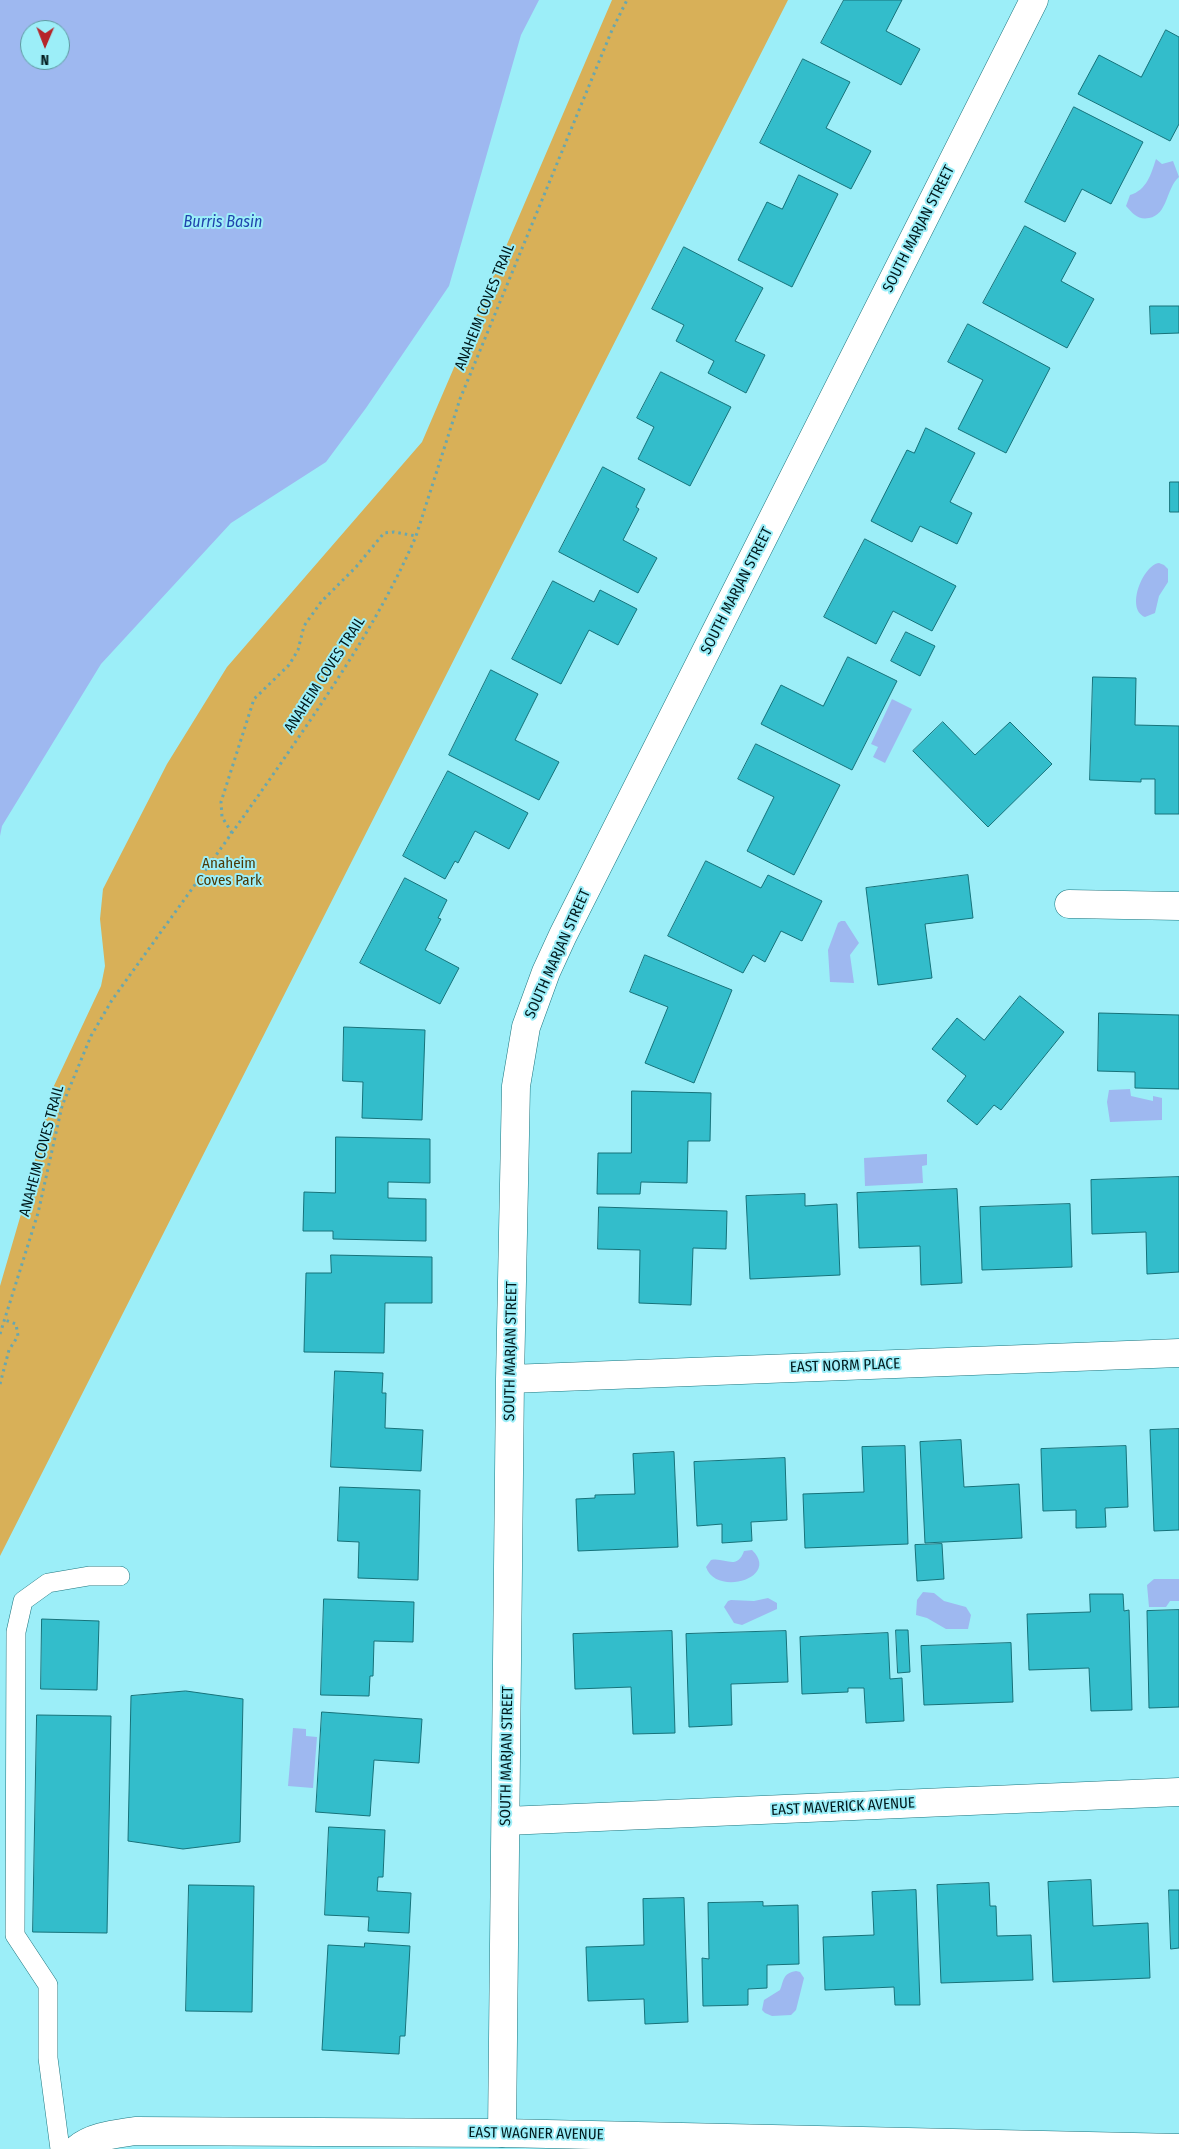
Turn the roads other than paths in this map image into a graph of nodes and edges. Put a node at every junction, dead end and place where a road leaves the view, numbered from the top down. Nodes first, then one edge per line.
1 (1034, 0) edge
2 (1069, 904) dead end
3 (1179, 906) edge
4 (1179, 1353) edge
5 (510, 1379) junction
6 (120, 1576) dead end
7 (1179, 1792) edge
8 (506, 1822) junction
9 (502, 2133) junction
10 (1179, 2148) edge
11 (60, 2149) edge
12 (77, 2149) edge

1 - 5 street, SOUTH MARJAN STREET
2 - 3 street
4 - 5 street, EAST NORM PLACE
5 - 8 street, SOUTH MARJAN STREET
6 - 11 lane
7 - 8 street, EAST MAVERICK AVENUE
8 - 9 street, SOUTH MARJAN STREET
9 - 10 street, EAST WAGNER AVENUE
9 - 12 street, EAST WAGNER AVENUE

